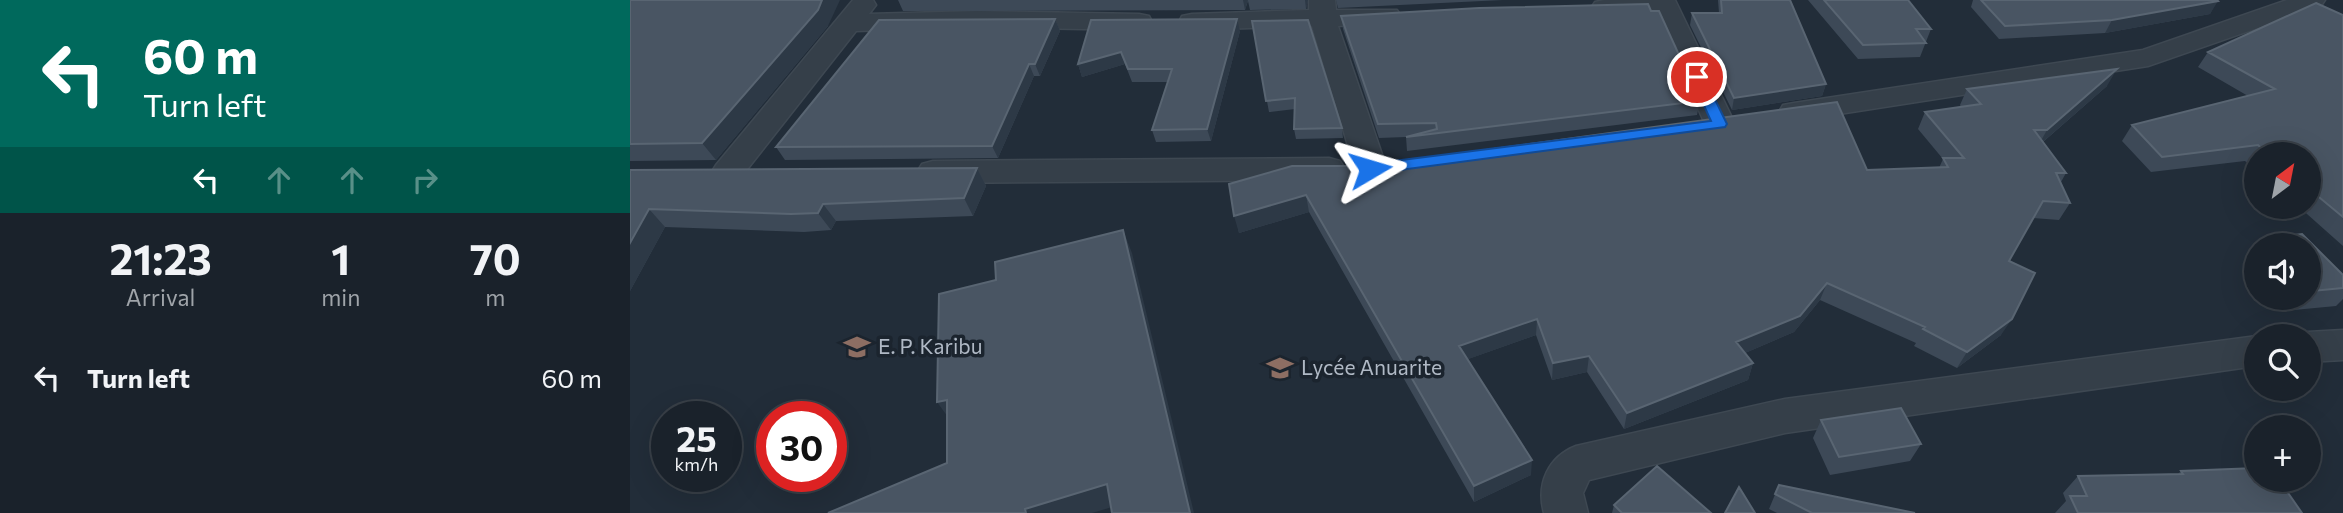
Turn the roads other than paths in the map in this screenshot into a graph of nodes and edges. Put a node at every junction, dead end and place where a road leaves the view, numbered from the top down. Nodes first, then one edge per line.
1 (867, 0) edge
2 (2312, 0) edge
3 (1663, 4) edge
4 (1584, 9) edge
5 (1323, 10) edge
6 (1414, 15) edge
7 (849, 23) junction
8 (902, 172) edge
9 (768, 173) edge
10 (2343, 345) edge
11 (2321, 346) edge
12 (2244, 353) edge
13 (1566, 513) edge

1 - 7 street
2 - 3 street
3 - 4 street
5 - 6 street
5 - 7 street
5 - 8 street
7 - 9 street
10 - 11 street
12 - 13 street

